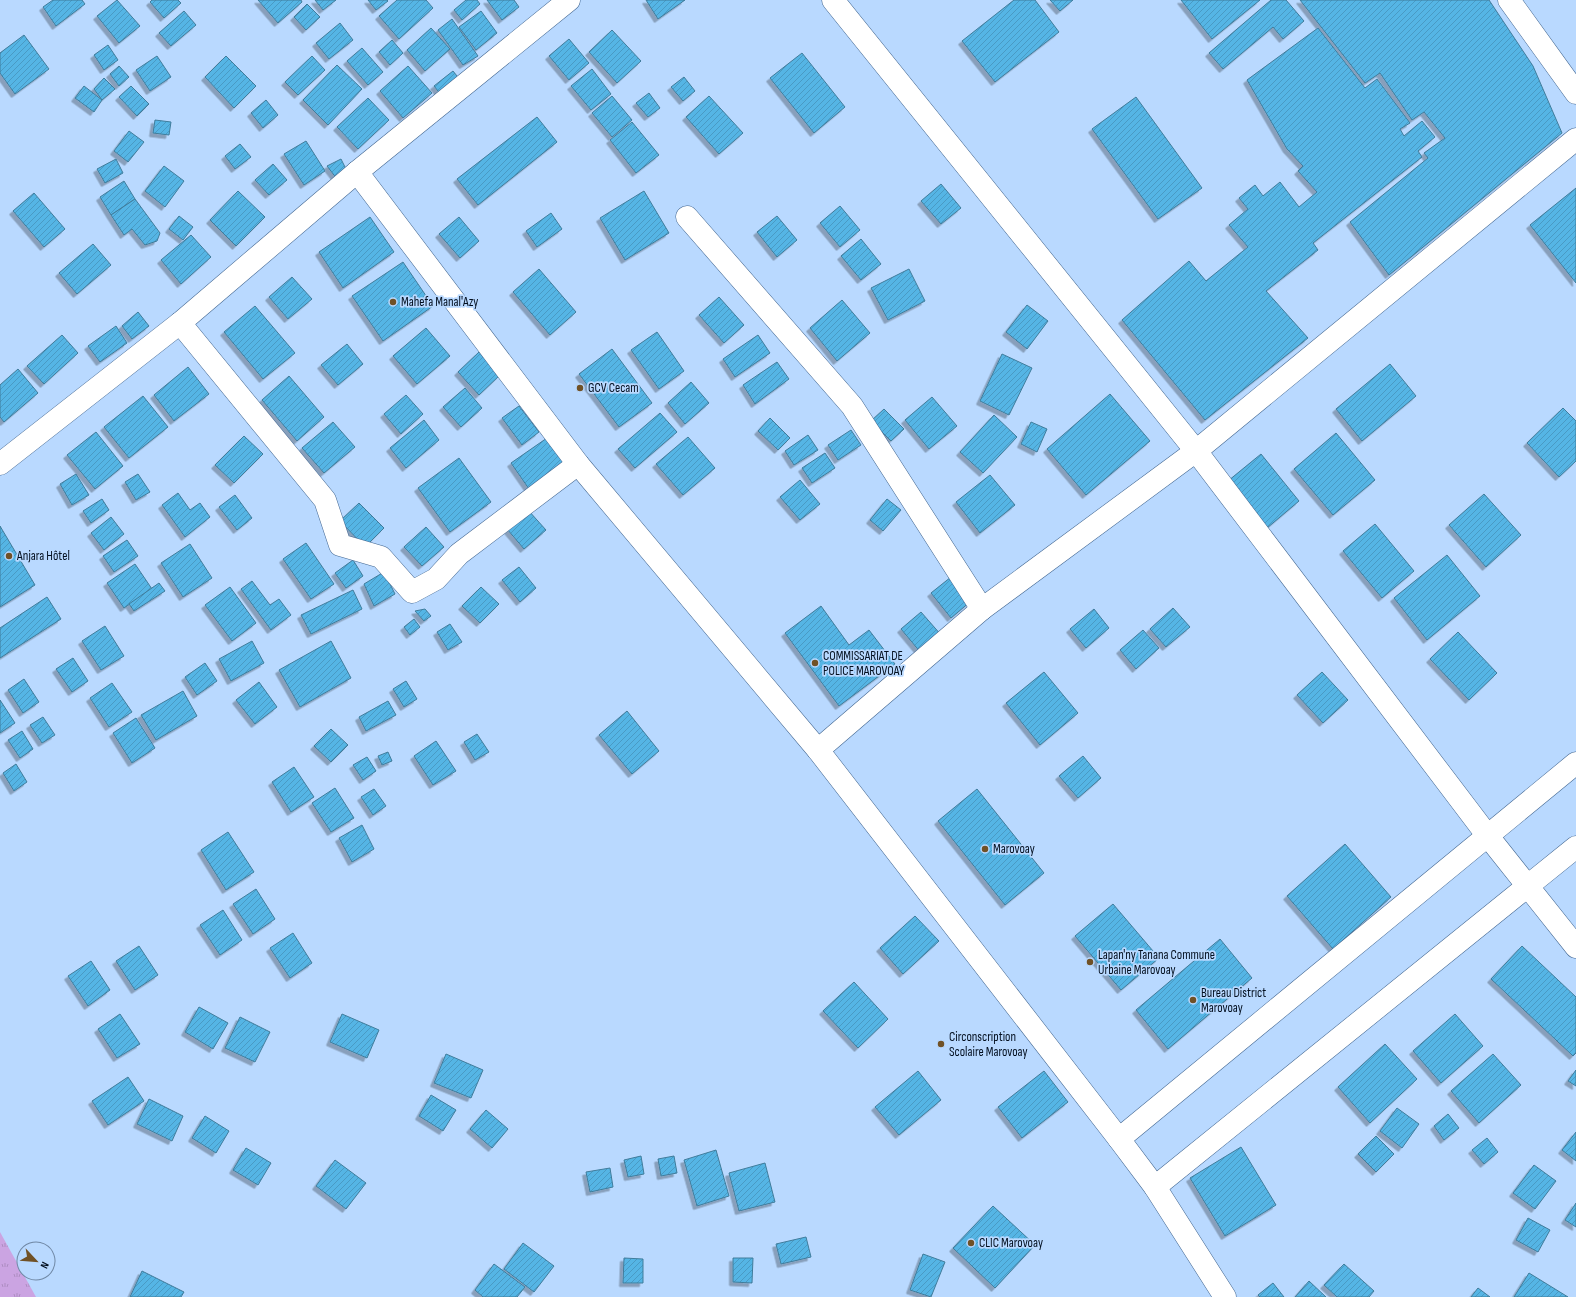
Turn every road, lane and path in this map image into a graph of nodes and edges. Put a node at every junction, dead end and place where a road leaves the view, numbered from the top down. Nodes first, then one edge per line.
1 (569, 0) edge
2 (833, 0) edge
3 (1509, 0) edge
4 (1576, 93) edge
5 (1576, 139) edge
6 (357, 172) junction
7 (688, 217) dead end
8 (180, 323) junction
9 (1196, 452) junction
10 (0, 464) edge
11 (578, 464) junction
12 (982, 609) junction
13 (818, 750) junction
14 (1576, 763) edge
15 (1487, 835) junction
16 (1576, 847) edge
17 (1529, 886) junction
18 (1576, 947) edge
19 (1119, 1139) junction
20 (1155, 1187) junction
21 (1225, 1297) edge

1 - 6 street
2 - 9 street
3 - 4 street
5 - 9 street
6 - 8 street
6 - 11 street
7 - 12 street
8 - 10 street
8 - 11 street
9 - 12 street
9 - 15 street
11 - 13 street
12 - 13 street
13 - 19 street
14 - 15 street
15 - 17 street
15 - 19 street
16 - 17 street
17 - 18 street
17 - 20 street
19 - 20 street
20 - 21 street

